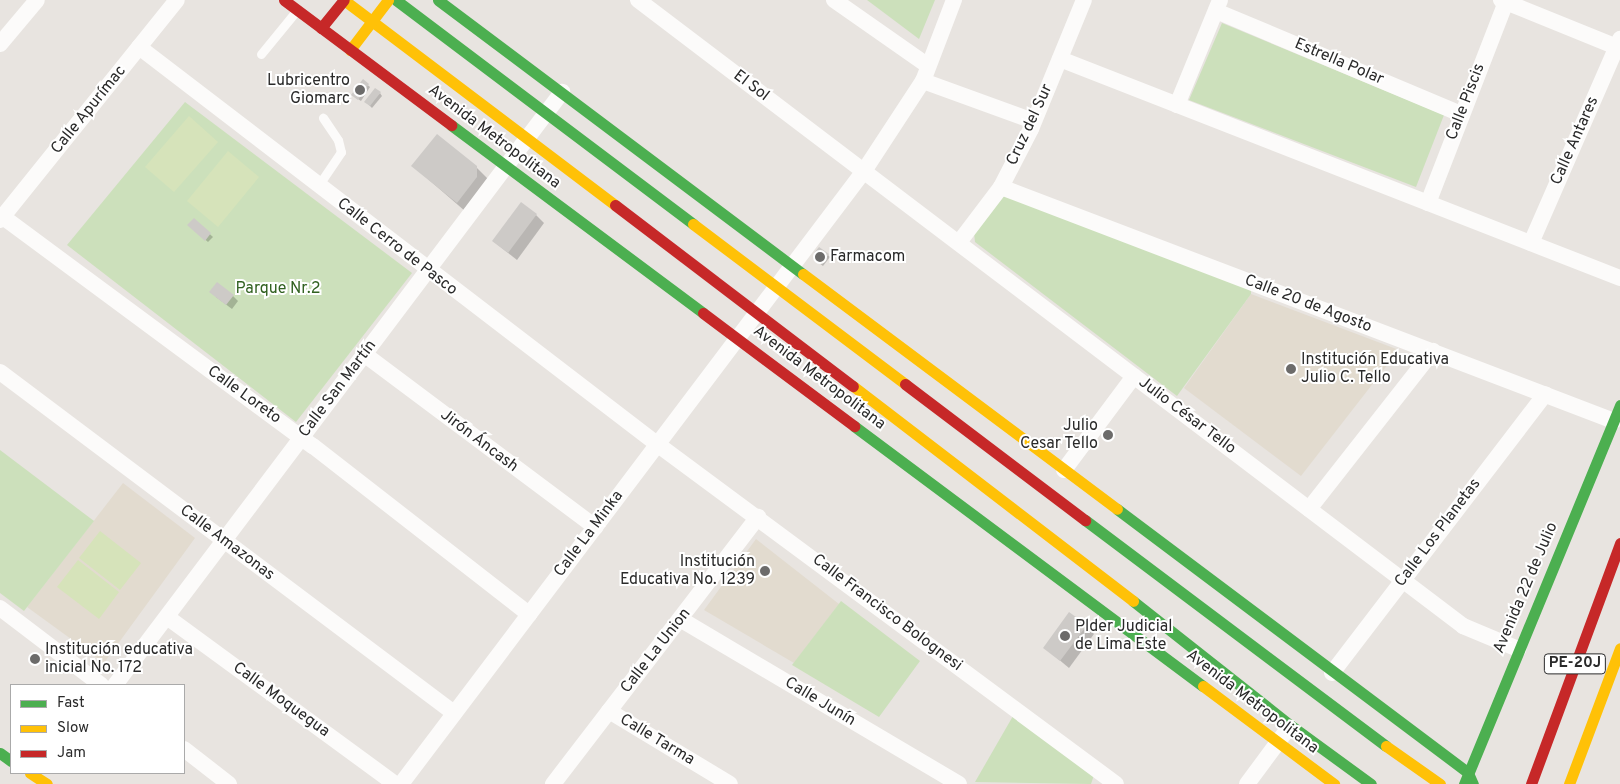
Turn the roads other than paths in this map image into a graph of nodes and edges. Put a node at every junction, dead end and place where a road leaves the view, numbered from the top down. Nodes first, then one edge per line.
1 (37, 0) edge
2 (177, 0) edge
3 (284, 0) edge
4 (344, 0) edge
5 (388, 0) edge
6 (396, 0) edge
7 (438, 0) edge
8 (638, 0) edge
9 (834, 0) edge
10 (954, 0) edge
11 (1084, 0) edge
12 (1504, 1) edge
13 (1218, 5) edge
14 (298, 10) junction
15 (372, 21) junction
16 (321, 28) junction
17 (1618, 43) edge
18 (0, 44) edge
19 (139, 47) junction
20 (350, 50) junction
21 (261, 54) dead end
22 (1060, 59) junction
23 (925, 73) junction
24 (562, 92) junction
25 (1177, 105) junction
26 (546, 113) junction
27 (1462, 114) junction
28 (323, 118) dead end
29 (1033, 121) junction
30 (526, 139) junction
31 (506, 166) junction
32 (864, 171) junction
33 (318, 186) junction
34 (1001, 186) junction
35 (1428, 203) junction
36 (2, 218) edge
37 (960, 241) junction
38 (1531, 243) junction
39 (793, 264) junction
40 (428, 270) junction
41 (1620, 278) edge
42 (777, 285) junction
43 (755, 314) junction
44 (737, 338) junction
45 (1433, 351) junction
46 (364, 354) junction
47 (0, 372) edge
48 (1134, 376) junction
49 (1545, 394) junction
50 (1620, 405) edge
51 (1614, 421) junction
52 (302, 438) junction
53 (657, 444) junction
54 (1064, 470) junction
55 (1309, 509) junction
56 (758, 517) junction
57 (595, 527) junction
58 (224, 541) junction
59 (1620, 543) edge
60 (1403, 580) junction
61 (0, 608) edge
62 (529, 614) junction
63 (167, 617) junction
64 (680, 619) junction
65 (1620, 648) edge
66 (1518, 649) junction
67 (1332, 673) junction
68 (100, 684) edge
69 (116, 684) edge
70 (610, 711) junction
71 (454, 713) junction
72 (1290, 725) junction
73 (1278, 742) junction
74 (185, 750) edge
75 (1466, 778) edge
76 (1106, 781) edge
77 (229, 784) edge
78 (395, 784) edge
79 (401, 784) edge
80 (554, 784) edge
81 (730, 784) edge
82 (959, 784) edge
83 (1247, 784) edge
84 (1334, 784) edge
85 (1371, 784) edge
86 (1440, 784) edge
87 (1473, 784) edge
88 (1531, 784) edge
89 (1569, 784) edge

1 - 18 street
2 - 19 street, Calle Apurímac
3 - 14 street, Avenida Metropolitana
4 - 15 street, Avenida Metropolitana
4 - 16 street
5 - 15 street
6 - 26 street
7 - 24 street
8 - 32 street, El Sol
9 - 23 street
10 - 23 street, Calle La Minka
11 - 22 street, Cruz del Sur
12 - 17 street
12 - 27 street, Calle Piscis
13 - 25 street
13 - 27 street, Estrella Polar
14 - 16 street, Avenida Metropolitana
14 - 21 lane
15 - 20 street
15 - 30 street, Avenida Metropolitana
16 - 20 street, Avenida Metropolitana
17 - 38 street, Calle Antares
19 - 33 street, Calle Cerro de Pasco
19 - 36 street, Calle Apurímac
20 - 31 street, Avenida Metropolitana
22 - 25 street
22 - 29 street, Cruz del Sur
23 - 29 street
23 - 32 street, Calle La Minka
24 - 26 street, Calle San Martín
24 - 39 street
25 - 35 street
26 - 30 street, Calle San Martín
26 - 42 street
27 - 35 street, Calle Piscis
28 - 33 lane
29 - 34 street, Cruz del Sur
30 - 31 street, Calle San Martín
30 - 43 street, Avenida Metropolitana
31 - 40 street, Calle San Martín
31 - 44 street, Avenida Metropolitana
32 - 37 street, Julio César Tello
32 - 39 street, Calle La Minka
33 - 40 street, Calle Cerro de Pasco
34 - 37 street, Cruz del Sur
34 - 45 street, Calle 20 de Agosto
35 - 38 street
36 - 52 street, Calle Loreto
37 - 48 street, Julio César Tello
38 - 41 street
39 - 42 street, Calle La Minka
39 - 54 street
40 - 46 street, Calle San Martín
40 - 53 street, Calle Cerro de Pasco
42 - 43 street, Calle La Minka
42 - 86 street
43 - 44 street, Calle La Minka
43 - 72 street, Avenida Metropolitana
44 - 53 street, Calle La Minka
44 - 73 street, Avenida Metropolitana
45 - 49 street, Calle 20 de Agosto
45 - 55 street
46 - 52 street, Calle San Martín
46 - 57 street, Jirón Áncash
47 - 58 street, Calle Amazonas
48 - 54 street
48 - 55 street, Julio César Tello
49 - 51 street, Calle 20 de Agosto
49 - 60 street, Calle Los Planetas
50 - 51 street, Avenida 22 de Julio
51 - 66 street, Avenida 22 de Julio
52 - 58 street, Calle San Martín
52 - 62 street, Calle Loreto
53 - 56 street, Calle Francisco Bolognesi
53 - 57 street, Calle La Minka
54 - 67 street
55 - 60 street, Julio César Tello
56 - 64 street, Calle La Union
56 - 76 street, Calle Francisco Bolognesi
57 - 62 street, Calle La Minka
58 - 63 street, Calle San Martín
58 - 71 street, Calle Amazonas
59 - 88 street, PE-20J
60 - 66 street, Julio César Tello
60 - 67 street, Calle Los Planetas
61 - 68 street
62 - 71 street, Calle La Minka
63 - 69 street, Calle San Martín
63 - 78 street, Calle Moquegua
64 - 70 street, Calle La Union
64 - 82 street, Calle Junín
65 - 89 street, PE-20J
66 - 75 street, Avenida 22 de Julio
67 - 75 street
70 - 80 street, Calle La Union
70 - 81 street, Calle Tarma
71 - 79 street, Calle La Minka
72 - 73 street
72 - 85 street, Avenida Metropolitana
73 - 83 street
73 - 84 street, Avenida Metropolitana
74 - 77 street
75 - 87 street

